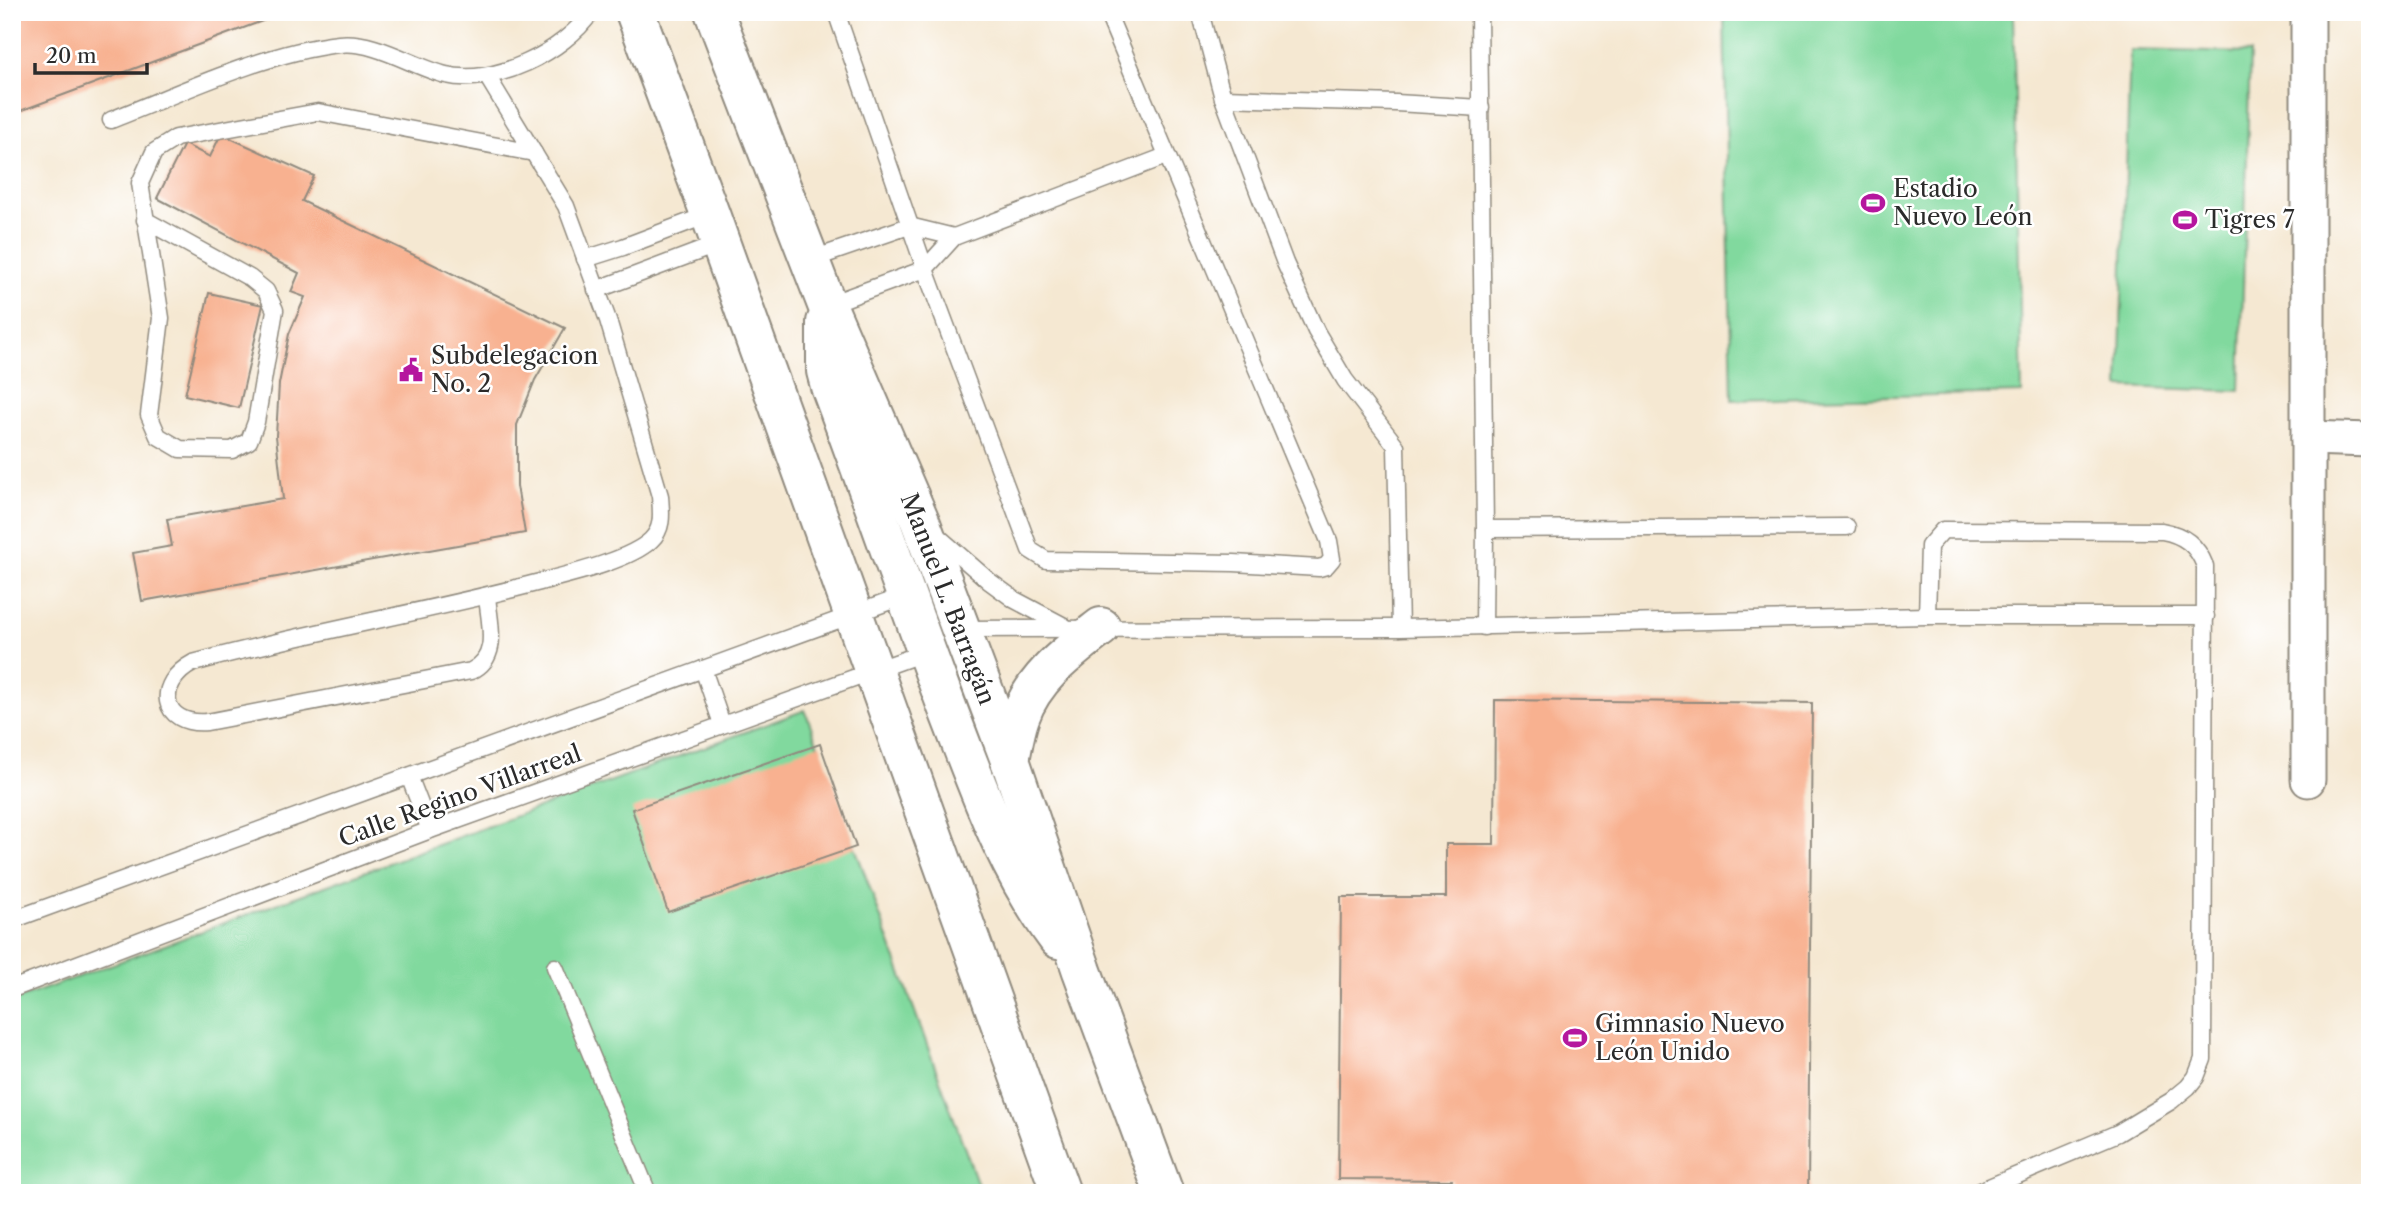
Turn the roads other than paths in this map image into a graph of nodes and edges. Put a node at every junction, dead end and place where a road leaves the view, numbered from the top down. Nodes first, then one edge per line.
1 (592, 12) edge
2 (635, 12) edge
3 (714, 12) edge
4 (836, 12) edge
5 (1107, 12) edge
6 (1200, 12) edge
7 (1479, 12) edge
8 (2308, 12) edge
9 (487, 76) junction
10 (1223, 98) junction
11 (1481, 108) junction
12 (111, 120) dead end
13 (534, 153) junction
14 (1166, 156) junction
15 (145, 220) junction
16 (909, 226) junction
17 (715, 228) junction
18 (954, 237) junction
19 (585, 259) junction
20 (810, 260) junction
21 (925, 270) junction
22 (596, 290) junction
23 (827, 305) junction
24 (2308, 438) junction
25 (2370, 440) edge
26 (919, 521) junction
27 (1847, 527) dead end
28 (1485, 529) junction
29 (907, 595) junction
30 (487, 596) junction
31 (854, 615) junction
32 (2206, 615) junction
33 (1927, 616) junction
34 (1084, 627) junction
35 (1484, 627) junction
36 (1400, 628) junction
37 (960, 629) junction
38 (926, 652) junction
39 (704, 669) junction
40 (874, 670) junction
41 (722, 724) junction
42 (1010, 761) junction
43 (409, 776) junction
44 (2308, 780) dead end
45 (430, 830) junction
46 (12, 920) edge
47 (555, 967) dead end
48 (1082, 971) junction
49 (12, 989) edge
50 (648, 1193) edge
51 (1061, 1193) edge
52 (1164, 1193) edge
53 (1975, 1193) edge

1 - 9 lane
2 - 17 highway
3 - 20 highway, Manuel L. Barragán
4 - 16 lane
5 - 14 lane
6 - 10 lane
7 - 11 lane
8 - 24 street
9 - 12 lane
9 - 13 lane
10 - 11 lane
10 - 36 lane
11 - 28 lane
13 - 15 lane
13 - 19 lane
14 - 18 lane
14 - 21 lane
15 - 15 lane
16 - 18 lane
16 - 20 lane
16 - 21 lane
17 - 19 lane
17 - 22 lane
17 - 31 highway
18 - 21 lane
19 - 22 lane
20 - 23 highway, Manuel L. Barragán
21 - 23 lane
22 - 30 lane
23 - 26 highway, Manuel L. Barragán
23 - 29 highway
24 - 25 street
24 - 44 street
26 - 34 lane
26 - 37 highway, Manuel L. Barragán
27 - 28 lane
28 - 35 lane
29 - 31 lane, Calle Regino Villarreal
29 - 38 highway
30 - 30 lane
31 - 39 lane, Calle Regino Villarreal
31 - 40 highway
32 - 33 lane
32 - 33 lane
32 - 53 lane
33 - 35 lane
34 - 36 lane
34 - 37 lane
34 - 42 highway
35 - 36 lane
37 - 42 highway, Manuel L. Barragán
38 - 40 lane, Calle Regino Villarreal
38 - 48 highway
39 - 41 lane
39 - 43 lane, Calle Regino Villarreal
40 - 41 lane, Calle Regino Villarreal
40 - 51 highway
41 - 45 lane, Calle Regino Villarreal
42 - 48 highway, Manuel L. Barragán
43 - 45 lane
43 - 46 lane, Calle Regino Villarreal
45 - 49 lane, Calle Regino Villarreal
47 - 50 lane
48 - 52 highway, Manuel L. Barragán

